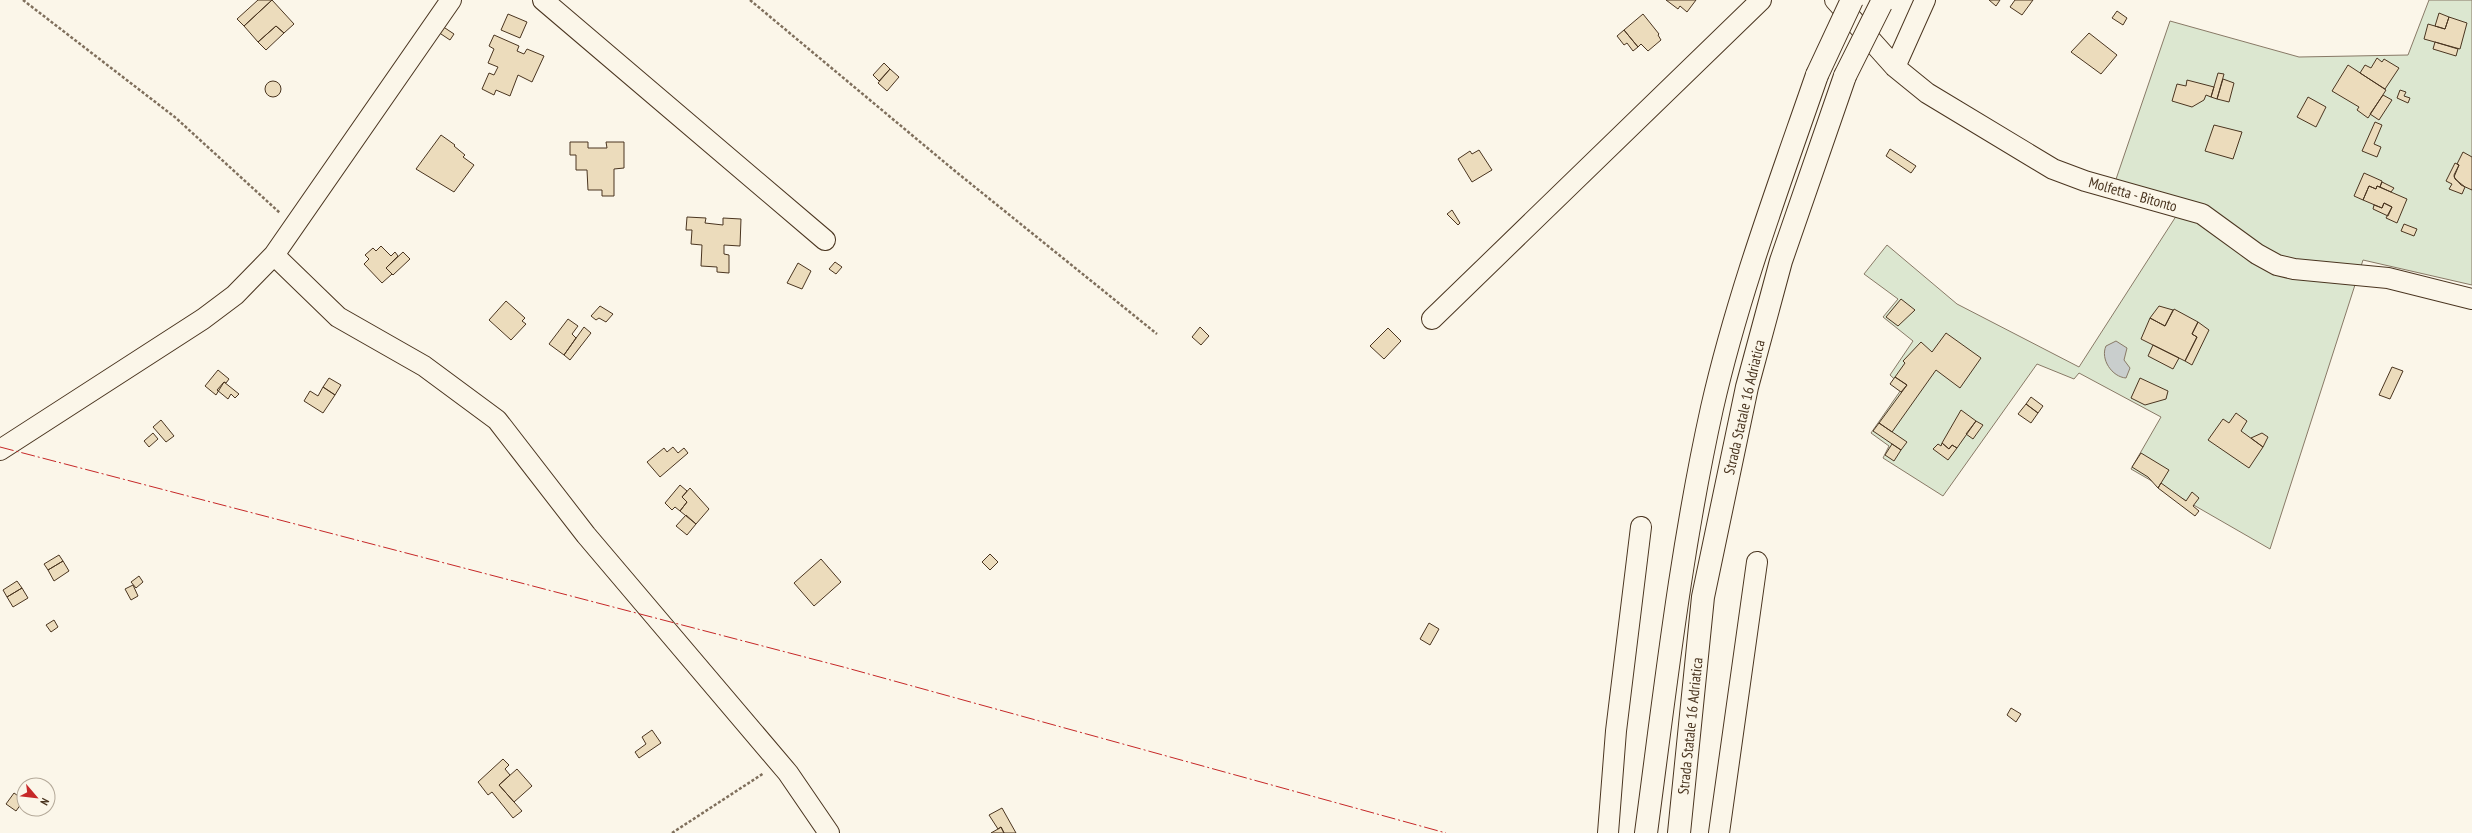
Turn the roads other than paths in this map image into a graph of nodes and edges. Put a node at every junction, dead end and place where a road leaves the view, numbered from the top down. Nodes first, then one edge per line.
1 (451, 0) edge
2 (543, 0) edge
3 (1761, 0) edge
4 (1835, 0) edge
5 (1852, 0) edge
6 (1925, 0) edge
7 (1882, 2) edge
8 (1895, 67) junction
9 (825, 240) dead end
10 (274, 255) junction
11 (2472, 299) edge
12 (1432, 320) dead end
13 (0, 450) edge
14 (1641, 527) dead end
15 (1757, 562) dead end
16 (829, 833) edge
17 (1608, 833) edge
18 (1646, 833) edge
19 (1679, 833) edge
20 (1719, 833) edge

1 - 10 street
2 - 9 street
3 - 12 street
4 - 8 street, Molfetta - Bitonto
5 - 18 highway, Strada Statale 16 Adriatica, bridge
6 - 8 street
7 - 19 highway, Strada Statale 16 Adriatica, bridge
8 - 11 street, Molfetta - Bitonto
10 - 13 street
10 - 16 street
14 - 17 street
15 - 20 street

